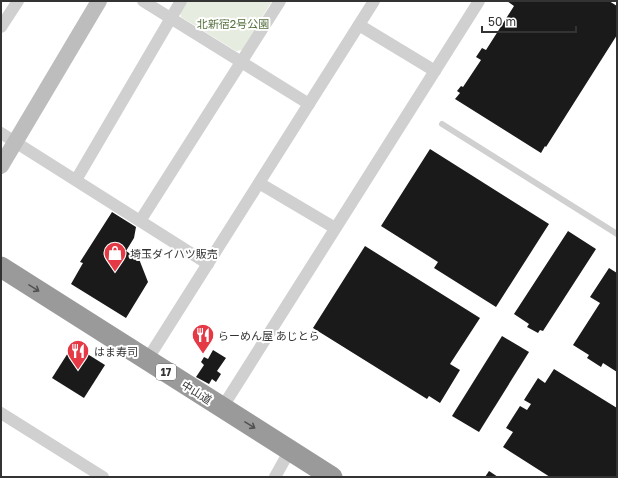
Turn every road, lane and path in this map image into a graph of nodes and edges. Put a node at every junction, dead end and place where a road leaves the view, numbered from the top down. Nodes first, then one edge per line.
1 (18, 1) edge
2 (99, 1) edge
3 (143, 1) edge
4 (181, 1) edge
5 (280, 1) edge
6 (374, 1) edge
7 (479, 1) edge
8 (171, 18) junction
9 (359, 25) junction
10 (1, 27) edge
11 (242, 61) junction
12 (435, 71) junction
13 (309, 104) junction
14 (442, 124) dead end
15 (1, 133) edge
16 (16, 142) junction
17 (1, 166) edge
18 (76, 180) junction
19 (259, 183) junction
20 (140, 221) junction
21 (335, 228) junction
22 (617, 234) edge
23 (208, 264) junction
24 (1, 267) edge
25 (1, 284) edge
26 (147, 360) junction
27 (222, 408) junction
28 (1, 413) edge
29 (283, 463) edge
30 (103, 477) edge
31 (307, 477) edge
32 (332, 477) edge

1 - 10 street
2 - 16 street
3 - 8 street
4 - 8 street
5 - 11 street
6 - 9 street
7 - 12 street
8 - 11 street
8 - 18 street
9 - 12 street
9 - 13 street
11 - 13 street
11 - 20 street
12 - 21 street
13 - 19 street
14 - 22 lane
15 - 16 street
16 - 17 street
16 - 18 street
18 - 20 street
19 - 21 street
19 - 23 street
20 - 23 street
21 - 27 street
23 - 26 street
24 -> 26 highway, 中山道 / 17
25 - 29 highway, 中山道 / 17
26 - 27 highway, 中山道 / 17
27 -> 29 highway, 中山道 / 17
28 - 30 street
29 - 31 highway, 中山道 / 17
29 - 32 highway, 中山道 / 17

